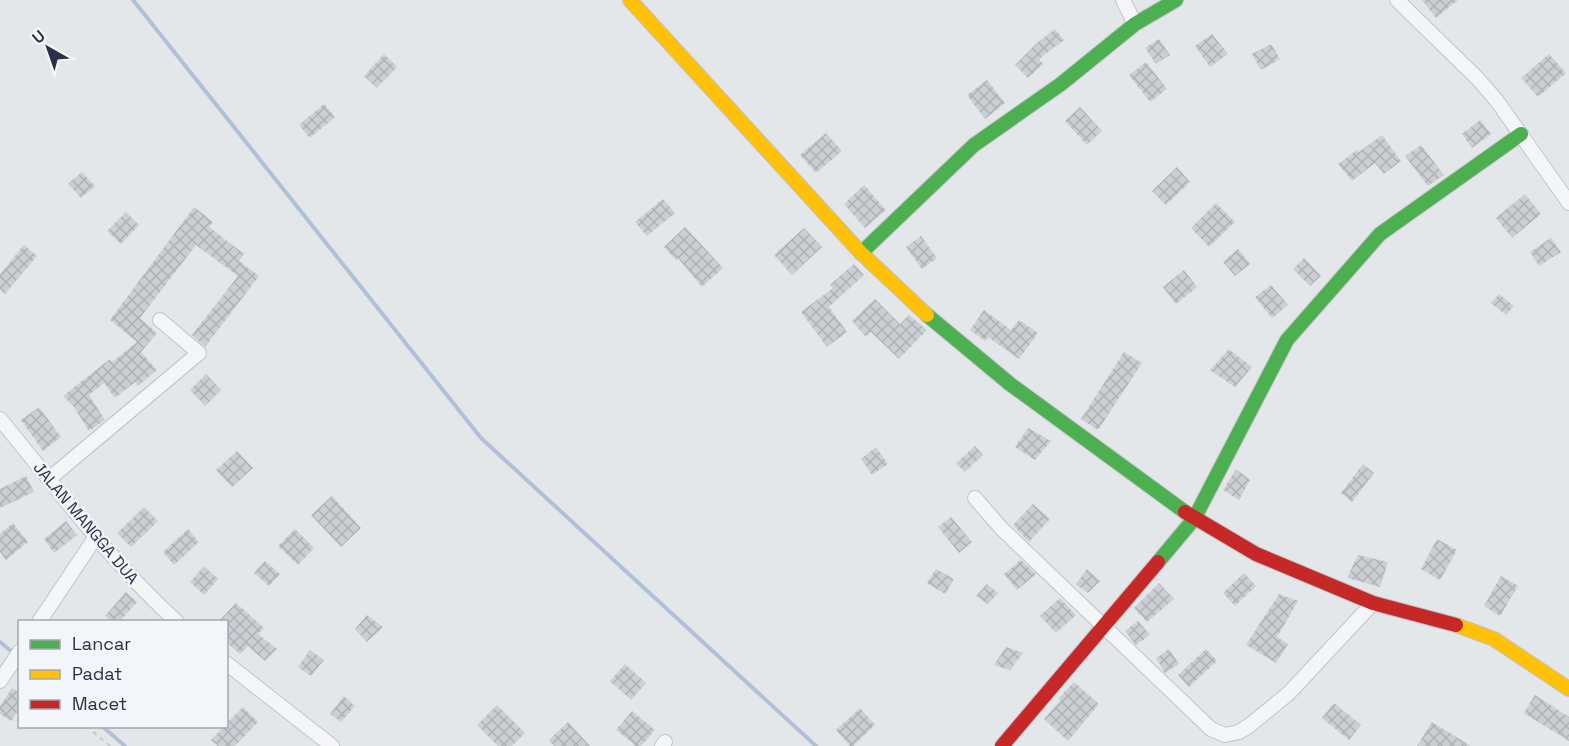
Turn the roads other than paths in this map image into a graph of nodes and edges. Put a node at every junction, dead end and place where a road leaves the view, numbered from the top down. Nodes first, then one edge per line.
1 (630, 0) edge
2 (1123, 0) edge
3 (1176, 0) edge
4 (1396, 0) edge
5 (1135, 24) junction
6 (1521, 134) junction
7 (1569, 203) edge
8 (861, 253) junction
9 (160, 320) dead end
10 (0, 419) edge
11 (49, 479) junction
12 (975, 498) dead end
13 (1194, 519) junction
14 (95, 538) junction
15 (1372, 603) junction
16 (40, 620) edge
17 (176, 620) edge
18 (1104, 627) junction
19 (16, 657) edge
20 (228, 665) edge
21 (0, 681) edge
22 (1569, 689) edge
23 (332, 746) edge
24 (1002, 746) edge

1 - 8 street
2 - 5 street
3 - 5 street
4 - 6 street
5 - 8 street
6 - 7 street
6 - 13 street
8 - 13 street
9 - 11 street
10 - 11 street, JALAN MANGGA DUA
11 - 14 street, JALAN MANGGA DUA
12 - 18 street
13 - 15 street
13 - 18 street
14 - 16 street
14 - 17 street, JALAN MANGGA DUA
15 - 18 street
15 - 22 street
18 - 24 street
19 - 21 street
20 - 23 street

